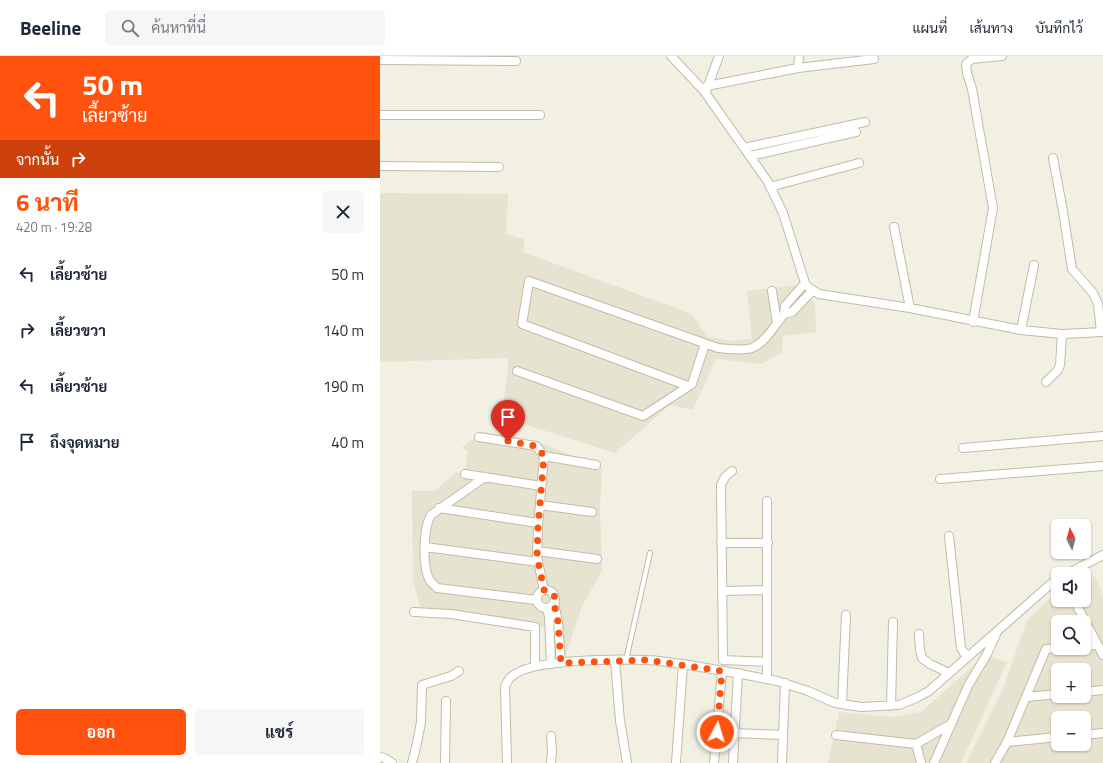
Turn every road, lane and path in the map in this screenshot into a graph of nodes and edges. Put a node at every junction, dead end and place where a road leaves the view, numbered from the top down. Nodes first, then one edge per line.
1 (671, 56) edge
2 (719, 56) edge
3 (799, 56) edge
4 (1002, 56) edge
5 (428, 58) edge
6 (485, 59) edge
7 (874, 59) dead end
8 (380, 60) edge
9 (516, 61) dead end
10 (798, 68) junction
11 (706, 90) junction
12 (380, 115) edge
13 (540, 115) dead end
14 (865, 122) dead end
15 (856, 132) dead end
16 (744, 148) junction
17 (750, 156) junction
18 (1053, 158) dead end
19 (859, 162) dead end
20 (380, 166) edge
21 (499, 167) dead end
22 (770, 187) junction
23 (894, 227) dead end
24 (1034, 265) dead end
25 (805, 283) junction
26 (813, 290) junction
27 (772, 291) dead end
28 (910, 308) junction
29 (784, 314) junction
30 (777, 322) junction
31 (973, 322) junction
32 (1021, 330) junction
33 (1102, 332) edge
34 (1062, 334) junction
35 (705, 344) junction
36 (518, 371) dead end
37 (1046, 382) dead end
38 (688, 386) junction
39 (479, 436) dead end
40 (1103, 436) edge
41 (963, 448) dead end
42 (544, 456) junction
43 (596, 465) dead end
44 (1103, 466) edge
45 (732, 471) dead end
46 (465, 474) dead end
47 (485, 477) junction
48 (940, 479) dead end
49 (541, 486) junction
50 (767, 501) dead end
51 (540, 505) junction
52 (439, 508) junction
53 (592, 512) dead end
54 (538, 523) junction
55 (949, 536) dead end
56 (722, 543) junction
57 (768, 543) junction
58 (425, 546) junction
59 (537, 551) junction
60 (650, 553) dead end
61 (1103, 555) edge
62 (597, 559) dead end
63 (538, 562) junction
64 (1080, 567) edge
65 (1051, 584) edge
66 (544, 590) junction
67 (767, 590) junction
68 (722, 591) junction
69 (536, 600) junction
70 (554, 603) junction
71 (1078, 607) edge
72 (547, 609) junction
73 (414, 612) dead end
74 (846, 615) dead end
75 (893, 622) dead end
76 (997, 631) junction
77 (919, 634) dead end
78 (1091, 645) edge
79 (1097, 645) junction
80 (1051, 649) edge
81 (1103, 655) edge
82 (969, 656) junction
83 (614, 660) junction
84 (626, 660) junction
85 (767, 662) junction
86 (561, 663) junction
87 (551, 664) junction
88 (683, 664) junction
89 (535, 666) junction
90 (459, 671) dead end
91 (722, 671) junction
92 (738, 673) junction
93 (949, 673) junction
94 (767, 679) junction
95 (784, 684) junction
96 (1103, 690) edge
97 (1091, 691) edge
98 (1051, 695) edge
99 (1026, 697) junction
100 (446, 701) dead end
101 (842, 704) junction
102 (891, 706) junction
103 (951, 724) junction
104 (735, 733) junction
105 (1103, 733) edge
106 (1091, 734) edge
107 (783, 735) junction
108 (836, 735) dead end
109 (551, 736) dead end
110 (1051, 738) edge
111 (1006, 742) junction
112 (916, 744) junction
113 (380, 757) edge
114 (392, 763) edge
115 (412, 763) edge
116 (445, 763) edge
117 (507, 763) edge
118 (551, 763) edge
119 (627, 763) edge
120 (676, 763) edge
121 (714, 763) edge
122 (734, 763) edge
123 (782, 763) edge
124 (921, 763) edge
125 (934, 763) edge
126 (995, 763) edge

1 - 11 street
2 - 11 street
3 - 10 street
4 - 31 street
5 - 6 street
5 - 8 street
6 - 9 street
7 - 10 street
10 - 11 street
11 - 16 street
12 - 13 street
14 - 16 street
15 - 17 street
16 - 17 street
17 - 22 street
18 - 33 street
19 - 22 street
20 - 21 street
22 - 25 street
23 - 28 street
24 - 32 street
25 - 26 street
25 - 29 street
26 - 28 street
26 - 29 street
27 - 30 street
28 - 31 street
29 - 30 street
30 - 35 street
31 - 32 street
32 - 34 street
33 - 34 street
34 - 37 street
35 - 38 street
35 - 38 street
36 - 38 street
39 - 42 street
40 - 41 street
42 - 43 street
42 - 49 street
44 - 48 street
45 - 56 street
46 - 47 street
47 - 49 street
47 - 52 street
49 - 51 street
50 - 57 street
51 - 53 street
51 - 54 street
52 - 54 street
52 - 58 street
54 - 59 street
55 - 82 street
56 - 57 street
56 - 68 street
57 - 67 street
58 - 63 street
58 - 69 street
59 - 62 street
59 - 63 street
60 - 84 lane
61 - 64 street
63 - 66 street
65 - 76 street
66 - 69 street
66 - 70 street
67 - 68 street
67 - 85 street
68 - 85 street
69 - 72 street
70 - 72 street
70 - 86 street
71 - 79 street
72 - 87 street
73 - 89 street
74 - 101 street
75 - 102 street
76 - 82 street
76 - 103 street
77 - 93 street
78 - 79 street
79 - 81 street
80 - 99 street
82 - 93 street
83 - 84 street
83 - 86 street
83 - 119 street
84 - 88 street
85 - 94 street
86 - 87 street
87 - 89 street
88 - 91 street
88 - 120 street
89 - 117 street
90 - 115 street
91 - 92 street
91 - 121 street
92 - 94 street
92 - 104 street
93 - 102 street
94 - 95 street
95 - 101 street
95 - 107 street
96 - 97 street
98 - 99 street
99 - 111 street
100 - 116 street
101 - 102 street
103 - 112 street
103 - 125 street
104 - 107 street
104 - 122 street
105 - 106 street
107 - 123 street
108 - 112 street
109 - 118 street
110 - 111 street
111 - 126 street
112 - 124 street
113 - 114 street

